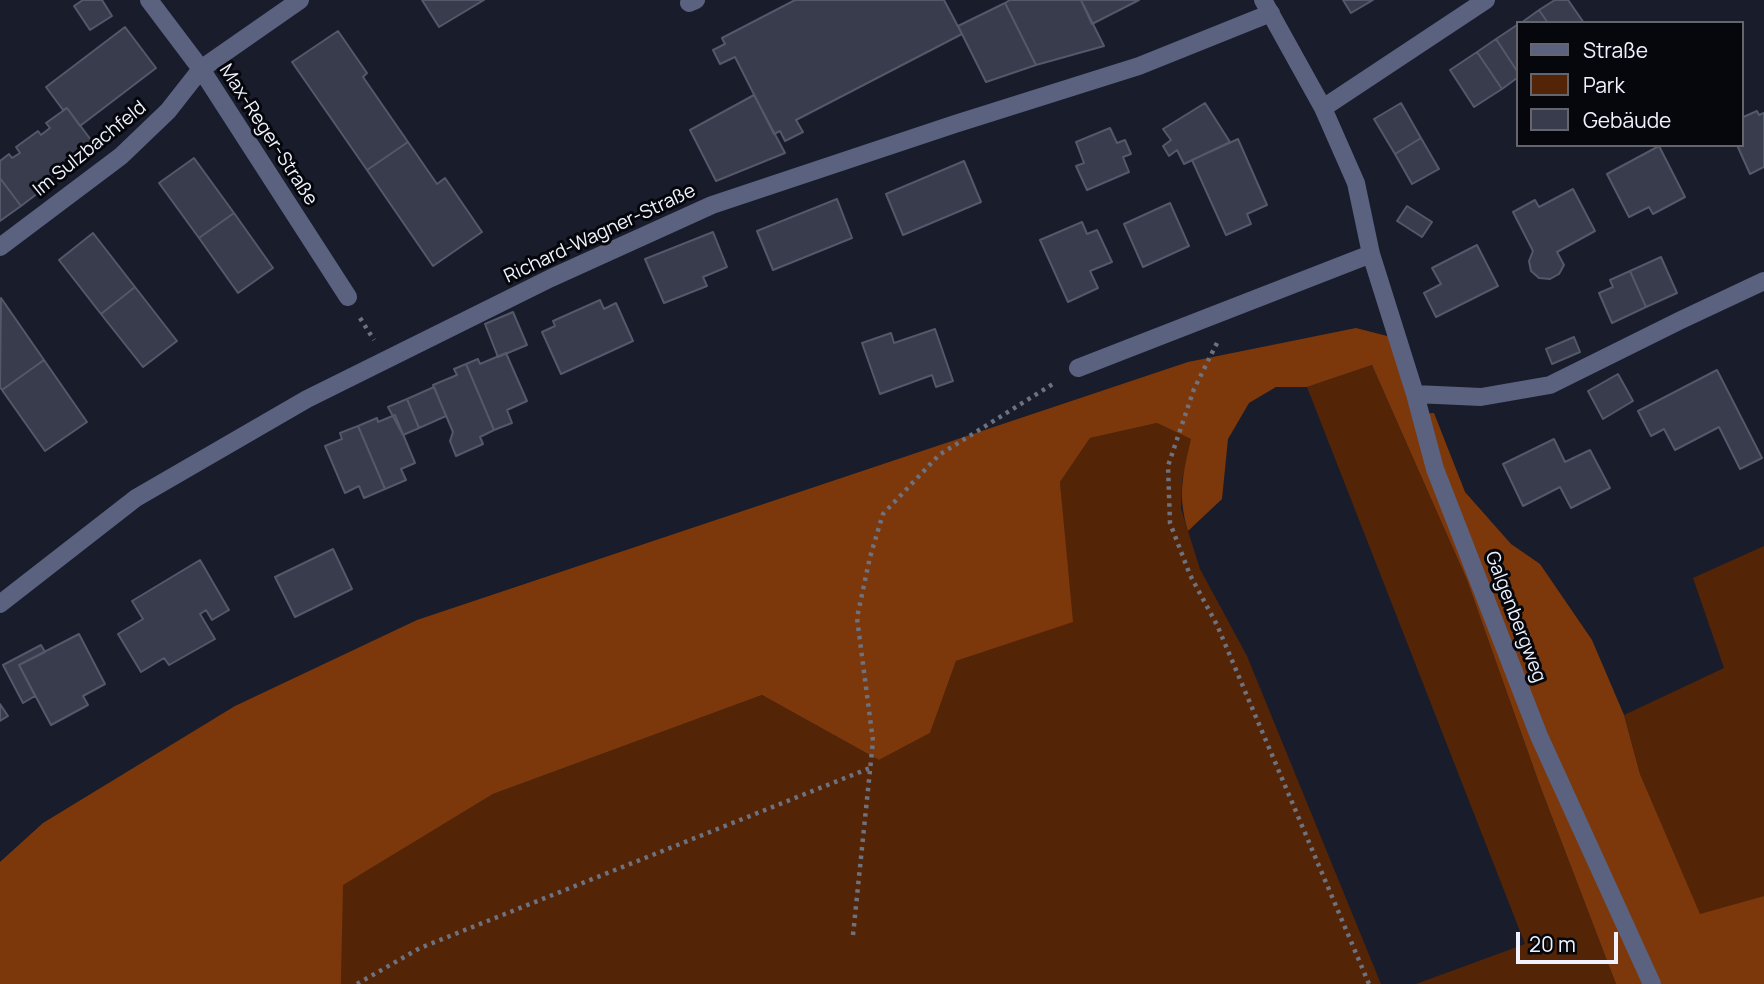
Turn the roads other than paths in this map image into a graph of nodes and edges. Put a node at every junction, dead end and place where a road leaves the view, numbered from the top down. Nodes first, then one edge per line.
1 (149, 0) edge
2 (300, 0) edge
3 (1486, 0) edge
4 (1267, 7) edge
5 (201, 69) junction
6 (1323, 108) junction
7 (0, 247) edge
8 (1371, 254) junction
9 (1764, 281) edge
10 (348, 297) road end
11 (1078, 368) road end
12 (1415, 394) junction
13 (0, 604) edge
14 (1652, 984) edge

1 - 5 street, Max-Reger-Straße
2 - 5 street, Im Sulzbachfeld
3 - 6 street
4 - 6 street, Galgenbergweg
4 - 13 street, Richard-Wagner-Straße
5 - 7 street, Im Sulzbachfeld
5 - 10 street, Max-Reger-Straße
6 - 8 street, Galgenbergweg
8 - 11 street
8 - 12 street, Galgenbergweg
9 - 12 street
12 - 14 street, Galgenbergweg

